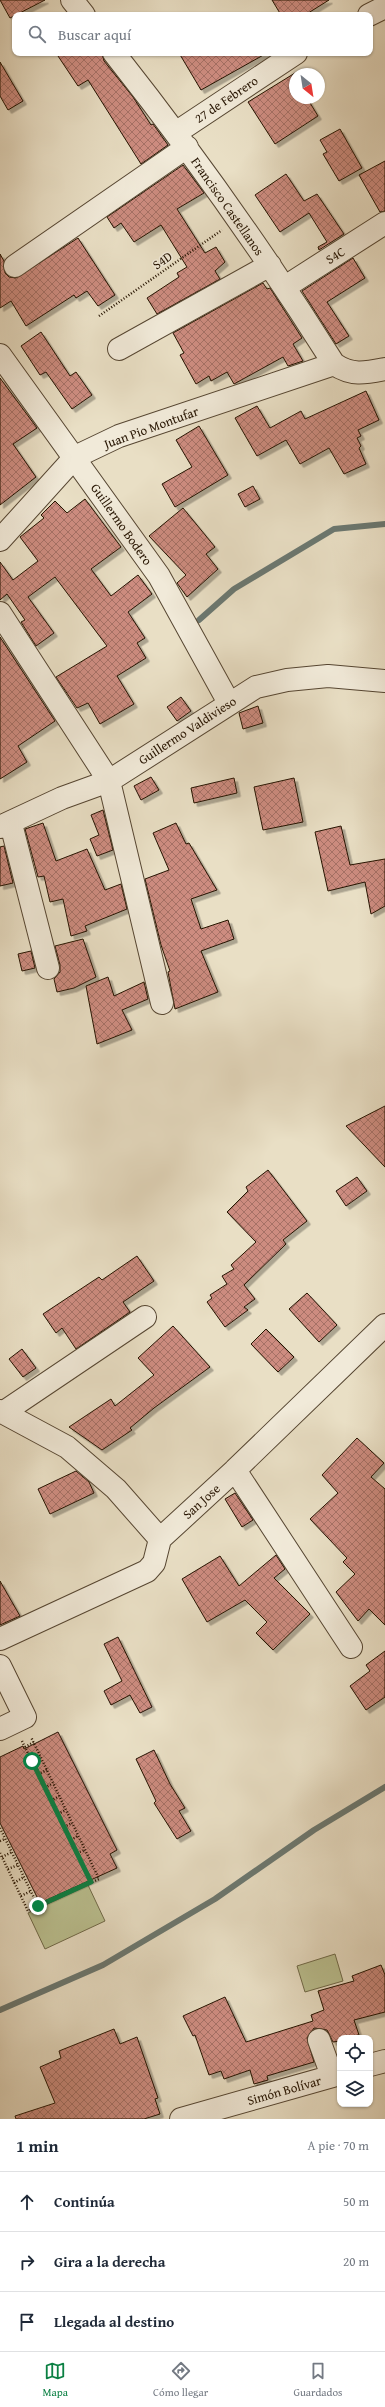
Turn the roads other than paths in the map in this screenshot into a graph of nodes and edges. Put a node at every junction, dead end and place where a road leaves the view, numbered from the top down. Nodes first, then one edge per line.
1 (72, 0) edge
2 (385, 7) edge
3 (82, 12) edge
4 (373, 13) edge
5 (116, 56) edge
6 (292, 56) edge
7 (182, 140) junction
8 (385, 224) edge
9 (15, 266) dead end
10 (270, 266) junction
11 (285, 286) junction
12 (119, 349) dead end
13 (0, 355) edge
14 (334, 364) junction
15 (385, 369) edge
16 (75, 457) junction
17 (0, 540) edge
18 (0, 613) edge
19 (385, 681) edge
20 (229, 703) junction
21 (109, 781) junction
22 (6, 826) edge
23 (48, 968) dead end
24 (162, 1003) dead end
25 (145, 1316) dead end
26 (385, 1326) edge
27 (2, 1412) edge
28 (235, 1470) junction
29 (160, 1539) junction
30 (0, 1639) edge
31 (351, 1647) dead end
32 (0, 1666) edge
33 (12, 1724) edge
34 (320, 2040) dead end
35 (385, 2061) edge
36 (373, 2064) edge
37 (336, 2075) edge
38 (181, 2119) edge

1 - 3 street
2 - 4 street
5 - 7 street, Francisco Castellanos
6 - 7 street, 27 de Febrero
7 - 9 street, 27 de Febrero
7 - 10 street, Francisco Castellanos
8 - 11 street, S4C
10 - 11 street, Francisco Castellanos
10 - 12 street
11 - 14 street, Francisco Castellanos
13 - 16 street, Guillermo Bodero
14 - 15 street
14 - 16 street, Juan Pio Montufar
16 - 17 street, Juan Pio Montufar
16 - 20 street, Guillermo Bodero
18 - 21 street
19 - 20 street, Guillermo Valdivieso
20 - 21 street, Guillermo Valdivieso
21 - 22 street, Guillermo Valdivieso
21 - 24 street
22 - 23 street
25 - 27 street
26 - 28 street, San Jose
27 - 29 street
28 - 29 street, San Jose
28 - 31 street
29 - 30 street
32 - 33 street
34 - 37 street
35 - 36 street
37 - 38 street, Simón Bolívar

